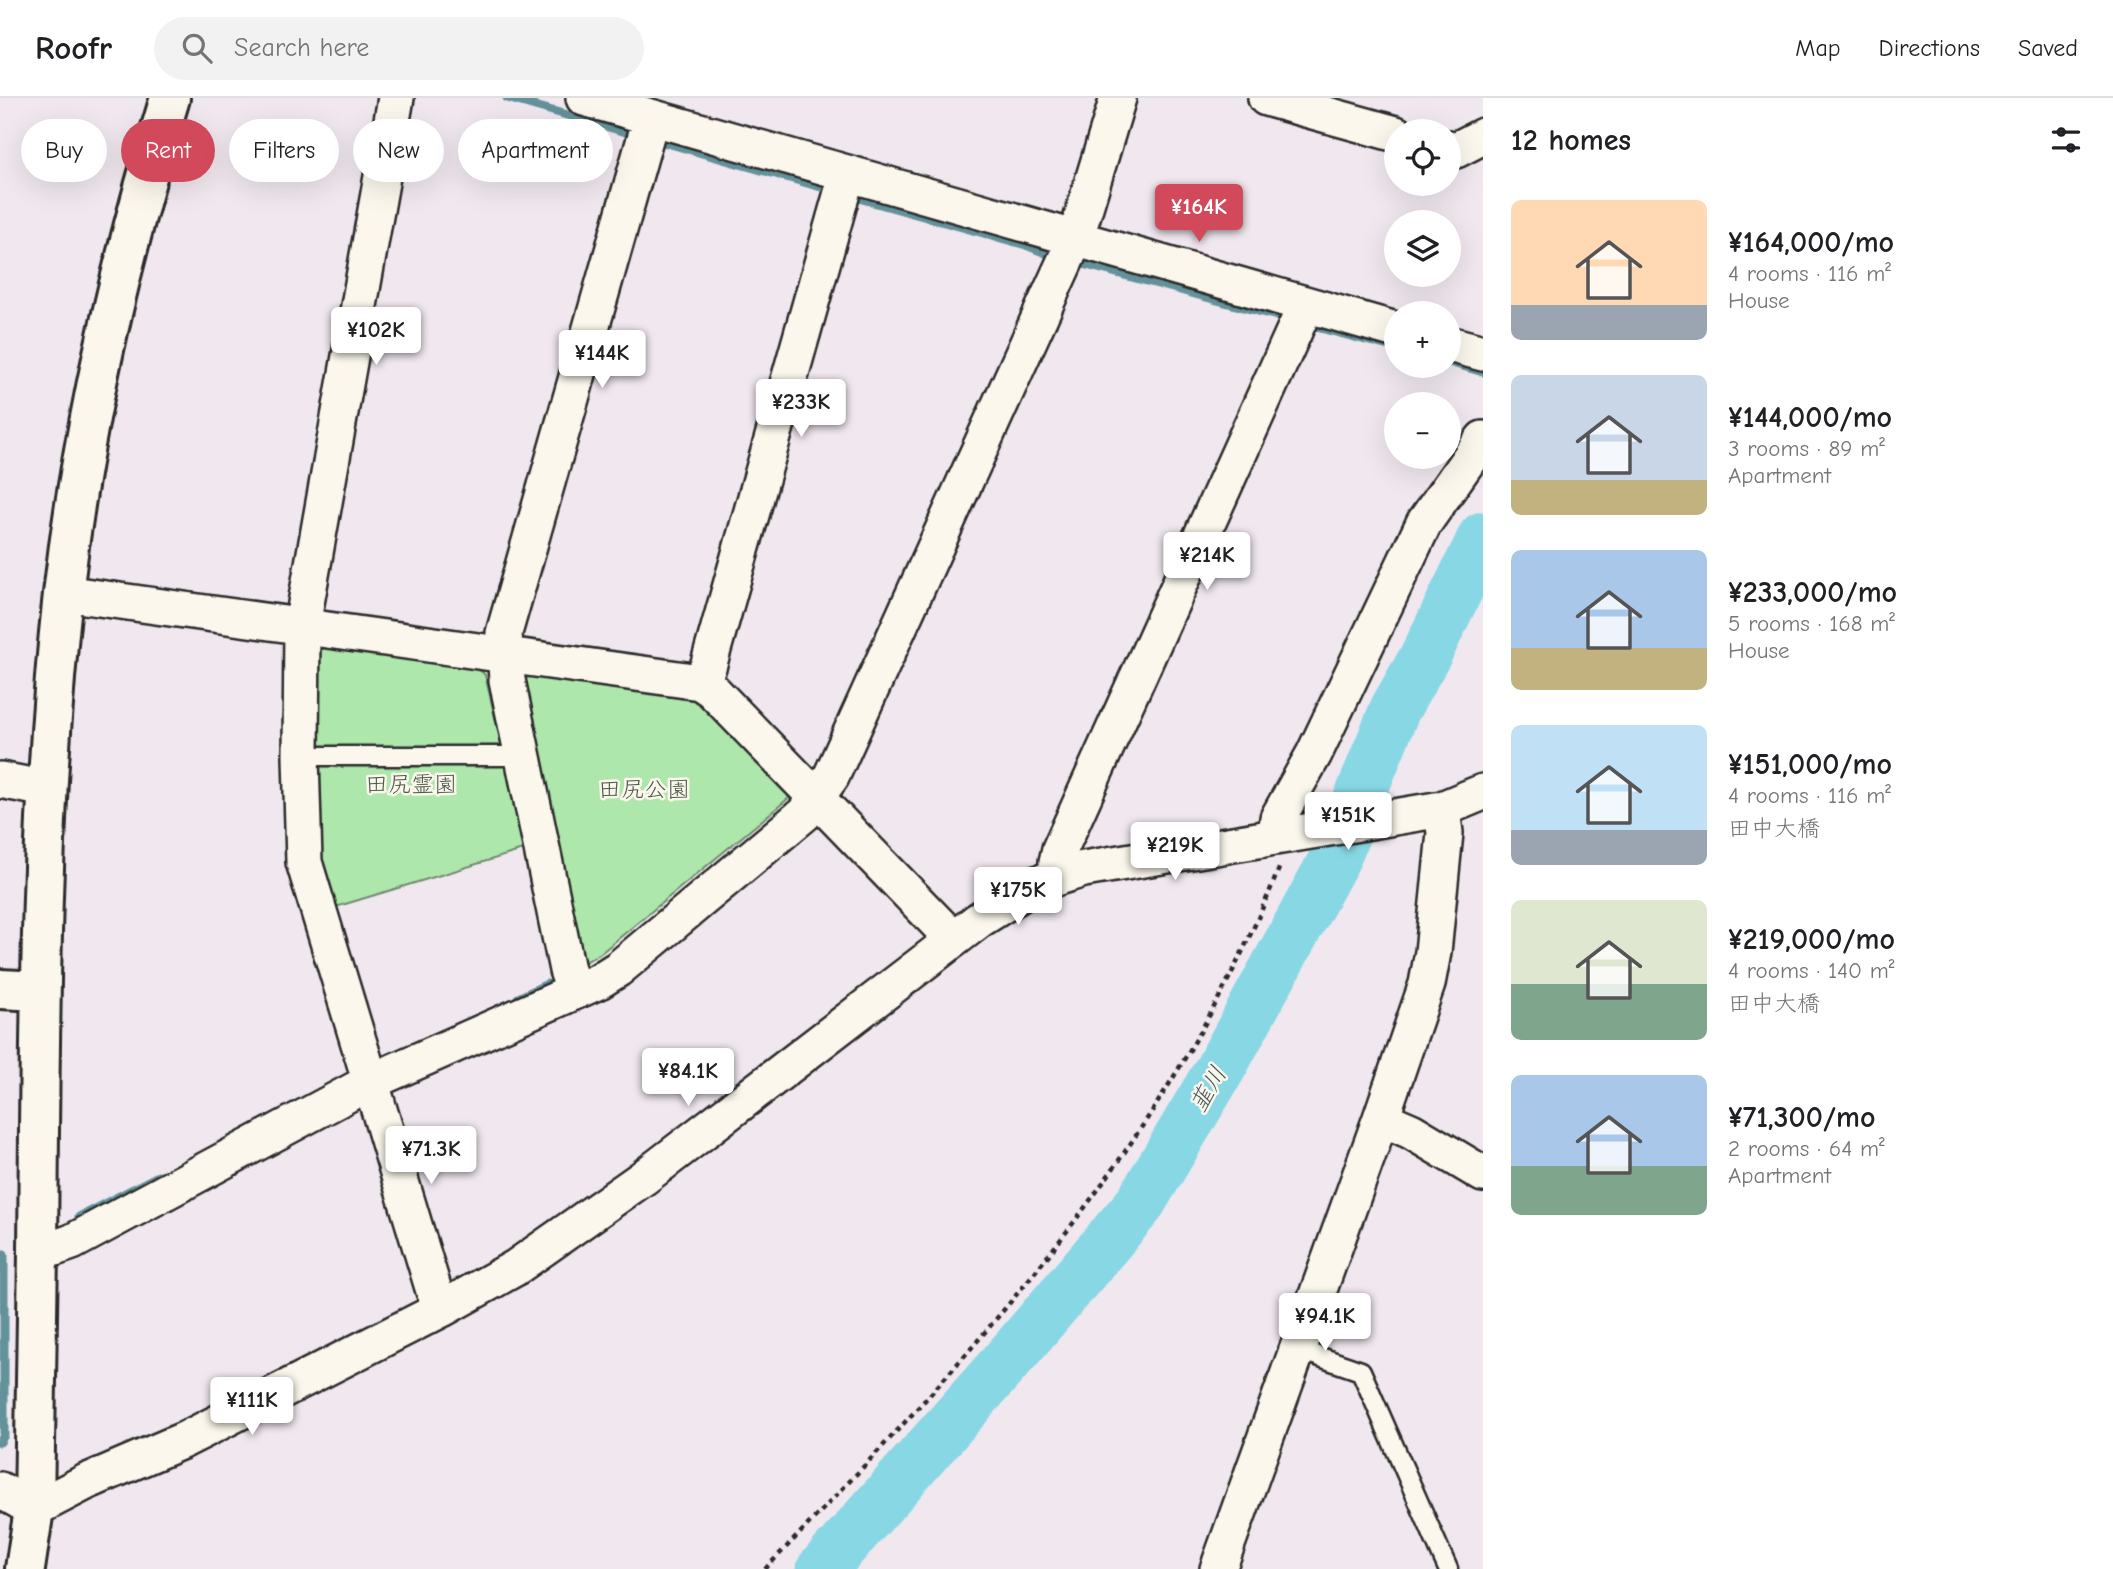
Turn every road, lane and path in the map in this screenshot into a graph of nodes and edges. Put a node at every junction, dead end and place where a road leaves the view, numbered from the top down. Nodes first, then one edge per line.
1 (170, 98) edge
2 (396, 98) edge
3 (584, 98) edge
4 (1118, 98) edge
5 (1266, 98) edge
6 (651, 118) junction
7 (1384, 131) edge
8 (1483, 136) edge
9 (1461, 147) edge
10 (847, 175) junction
11 (1076, 237) junction
12 (1306, 305) junction
13 (1384, 327) edge
14 (1461, 347) edge
15 (1483, 353) edge
16 (1483, 439) edge
17 (63, 593) junction
18 (302, 626) junction
19 (503, 654) junction
20 (700, 682) junction
21 (301, 756) junction
22 (522, 756) junction
23 (0, 780) edge
24 (47, 789) junction
25 (1483, 792) edge
26 (817, 799) junction
27 (1442, 809) junction
28 (1291, 834) junction
29 (1059, 874) junction
30 (953, 939) junction
31 (0, 989) edge
32 (40, 990) junction
33 (574, 991) junction
34 (370, 1082) junction
35 (1381, 1118) junction
36 (1483, 1174) edge
37 (38, 1254) junction
38 (442, 1308) junction
39 (1297, 1349) junction
40 (0, 1490) edge
41 (34, 1509) junction
42 (25, 1569) edge
43 (765, 1569) edge
44 (1218, 1569) edge
45 (1448, 1569) edge

1 - 17 street
2 - 18 street
3 - 6 street
4 - 11 street
5 - 7 street
6 - 10 street
6 - 19 street
8 - 9 street
10 - 11 street
10 - 20 street
11 - 12 street
11 - 26 street
12 - 13 street
12 - 29 street
14 - 15 street
16 - 28 street
17 - 18 street
17 - 24 street
18 - 19 street
18 - 21 street
19 - 20 street
19 - 22 street
20 - 26 street
21 - 22 lane
21 - 34 street
22 - 33 street
23 - 24 street
24 - 32 street
25 - 27 street
26 - 30 street
26 - 33 street
27 - 28 street
27 - 35 street
28 - 29 street
28 - 43 path
29 - 30 street
30 - 38 street
31 - 32 street
32 - 37 street
33 - 34 street
34 - 37 street
34 - 38 street
35 - 36 street
35 - 39 street
37 - 41 street
38 - 41 street
39 - 44 street
39 - 45 lane
40 - 41 street
41 - 42 street

